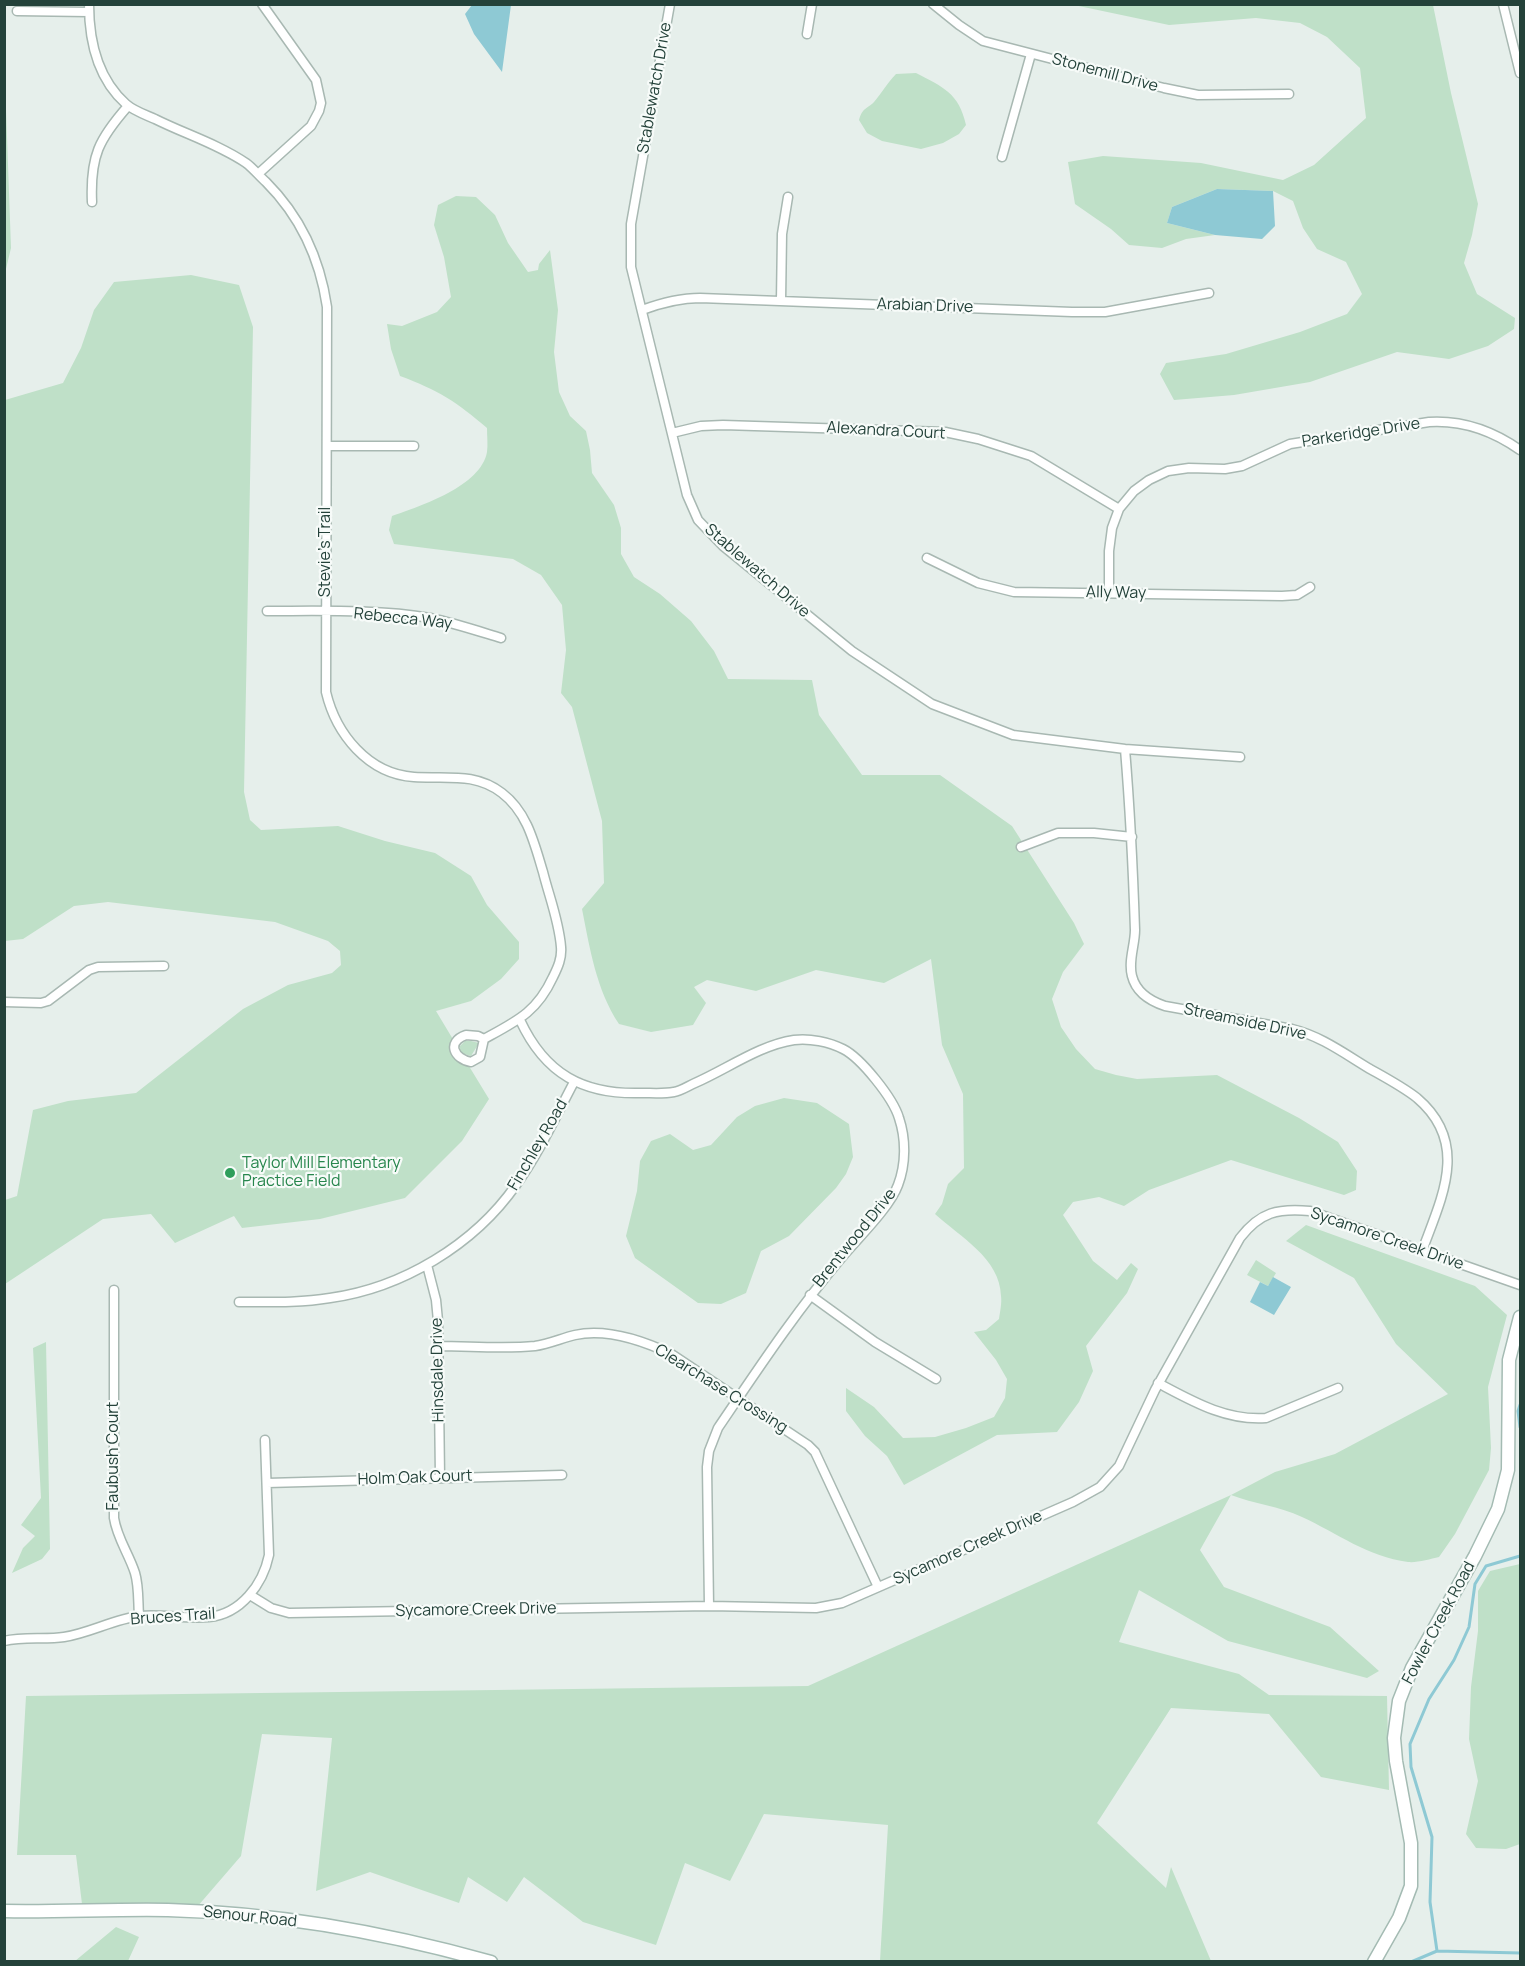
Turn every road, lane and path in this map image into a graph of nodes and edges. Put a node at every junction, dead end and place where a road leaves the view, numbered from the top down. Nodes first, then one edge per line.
1 (262, 4) edge
2 (670, 4) edge
3 (812, 4) edge
4 (933, 4) edge
5 (1503, 4) edge
6 (89, 8) edge
7 (17, 11) dead end
8 (807, 34) dead end
9 (1030, 54) junction
10 (1520, 67) edge
11 (1289, 94) dead end
12 (128, 106) junction
13 (1002, 157) dead end
14 (258, 174) junction
15 (788, 197) dead end
16 (92, 202) dead end
17 (1209, 293) dead end
18 (781, 301) junction
19 (642, 310) junction
20 (672, 433) junction
21 (327, 446) junction
22 (414, 446) dead end
23 (1521, 450) edge
24 (1119, 509) junction
25 (927, 558) dead end
26 (1310, 587) dead end
27 (1109, 592) junction
28 (267, 611) dead end
29 (326, 611) junction
30 (501, 638) dead end
31 (1125, 749) junction
32 (1240, 757) dead end
33 (1132, 837) junction
34 (1021, 847) dead end
35 (164, 966) dead end
36 (4, 1002) edge
37 (520, 1020) junction
38 (484, 1039) dead end
39 (574, 1082) junction
40 (1422, 1251) junction
41 (427, 1265) junction
42 (1521, 1285) edge
43 (114, 1290) dead end
44 (810, 1295) junction
45 (239, 1302) dead end
46 (1521, 1317) edge
47 (438, 1346) junction
48 (936, 1379) dead end
49 (1158, 1383) junction
50 (1338, 1388) dead end
51 (738, 1399) junction
52 (265, 1440) dead end
53 (562, 1475) dead end
54 (440, 1477) junction
55 (267, 1483) junction
56 (878, 1587) junction
57 (250, 1595) junction
58 (709, 1606) junction
59 (139, 1616) junction
60 (4, 1641) edge
61 (4, 1911) edge
62 (491, 1962) edge
63 (1374, 1962) edge

1 - 14 street
2 - 19 street, Stablewatch Drive
3 - 8 street
4 - 9 street, Stonemill Drive
5 - 10 street
6 - 7 street
6 - 12 street, Stevie’s Trail
9 - 11 street, Stonemill Drive
9 - 13 street
12 - 14 street, Stevie’s Trail
12 - 16 street
14 - 21 street, Stevie’s Trail
15 - 18 street
17 - 18 street, Arabian Drive
18 - 19 street, Arabian Drive
19 - 20 street, Stablewatch Drive
20 - 24 street, Alexandra Court
20 - 31 street, Stablewatch Drive
21 - 22 street
21 - 29 street, Stevie’s Trail
23 - 24 street, Parkeridge Drive
24 - 27 street, Parkeridge Drive
25 - 27 street, Ally Way
26 - 27 street, Ally Way
28 - 29 street, Rebecca Way
29 - 30 street, Rebecca Way
29 - 37 street, Stevie’s Trail
31 - 32 street, Stablewatch Drive
31 - 33 street, Streamside Drive
33 - 34 street
33 - 40 street, Streamside Drive
35 - 36 street
37 - 38 street, Stevie’s Trail
37 - 39 street, Brentwood Drive
39 - 41 street, Finchley Road
39 - 44 street, Brentwood Drive
40 - 42 street, Sycamore Creek Drive
40 - 49 street, Sycamore Creek Drive
41 - 45 street, Finchley Road
41 - 47 street, Hinsdale Drive
43 - 59 street, Faubush Court
44 - 48 street
44 - 51 street, Brentwood Drive
46 - 63 main road, Fowler Creek Road
47 - 51 street, Clearchase Crossing
47 - 54 street, Hinsdale Drive
49 - 50 street
49 - 56 street, Sycamore Creek Drive
51 - 56 street, Clearchase Crossing
51 - 58 street, Brentwood Drive
52 - 55 street, Bruces Trail
53 - 54 street, Holm Oak Court
54 - 55 street, Holm Oak Court
55 - 57 street, Bruces Trail
56 - 58 street, Sycamore Creek Drive
57 - 58 street, Sycamore Creek Drive
57 - 59 street, Bruces Trail
59 - 60 street, Bruces Trail
61 - 62 main road, Senour Road

